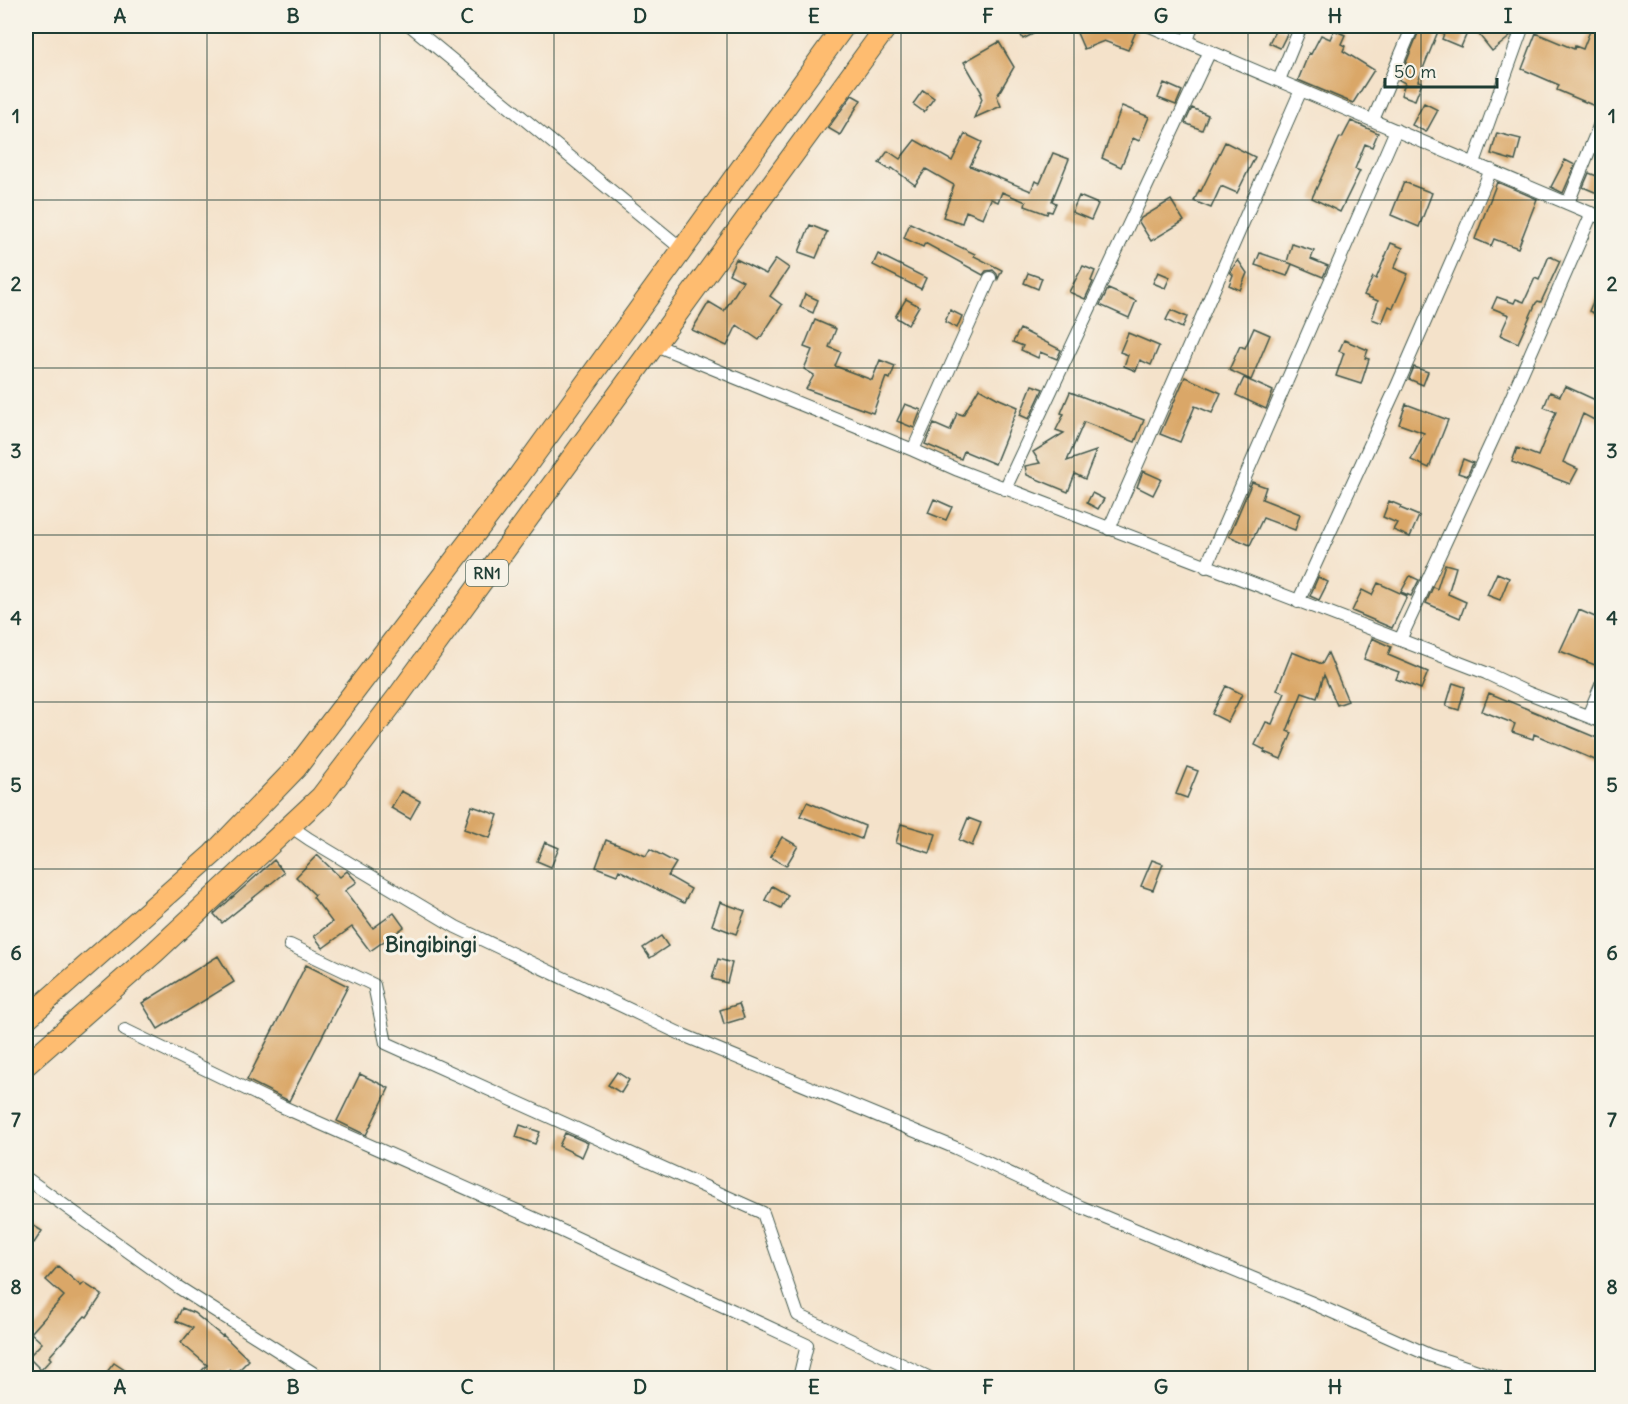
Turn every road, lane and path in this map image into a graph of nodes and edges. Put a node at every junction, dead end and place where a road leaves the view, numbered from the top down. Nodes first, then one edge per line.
1 (411, 26) edge
2 (844, 26) edge
3 (887, 26) edge
4 (1150, 26) edge
5 (1192, 26) edge
6 (1301, 26) edge
7 (1413, 26) edge
8 (1523, 26) edge
9 (1187, 41) junction
10 (1210, 51) junction
11 (1279, 80) junction
12 (1301, 90) junction
13 (1602, 119) edge
14 (1373, 120) junction
15 (1396, 130) junction
16 (1474, 163) junction
17 (1491, 170) junction
18 (1568, 203) junction
19 (1597, 216) edge
20 (682, 249) junction
21 (990, 278) dead end
22 (653, 344) junction
23 (913, 450) junction
24 (1005, 489) junction
25 (1109, 529) junction
26 (1206, 567) junction
27 (1298, 602) junction
28 (1400, 640) junction
29 (1602, 683) edge
30 (1588, 716) junction
31 (1602, 722) edge
32 (290, 826) junction
33 (290, 945) dead end
34 (26, 1019) edge
35 (125, 1030) dead end
36 (26, 1065) edge
37 (26, 1178) edge
38 (321, 1378) edge
39 (799, 1378) edge
40 (930, 1378) edge
41 (1499, 1378) edge

1 - 20 street
2 - 20 highway, RN1
3 - 22 highway, RN1
4 - 9 street
5 - 9 street
6 - 11 street
7 - 14 street
8 - 16 street
9 - 10 street
10 - 11 street
10 - 24 street
11 - 12 street
12 - 14 street
12 - 25 street
13 - 18 street
14 - 15 street
15 - 16 street
15 - 26 street
16 - 17 street
17 - 18 street
17 - 27 street
18 - 19 street
19 - 28 street
20 - 34 highway, RN1
21 - 23 street
22 - 23 street
22 - 32 highway, RN1
23 - 24 street
24 - 25 street
25 - 26 street
26 - 27 street
27 - 28 street
28 - 30 street
29 - 30 street
30 - 31 street
32 - 36 highway, RN1
32 - 41 street
33 - 40 street
35 - 39 street
37 - 38 street

